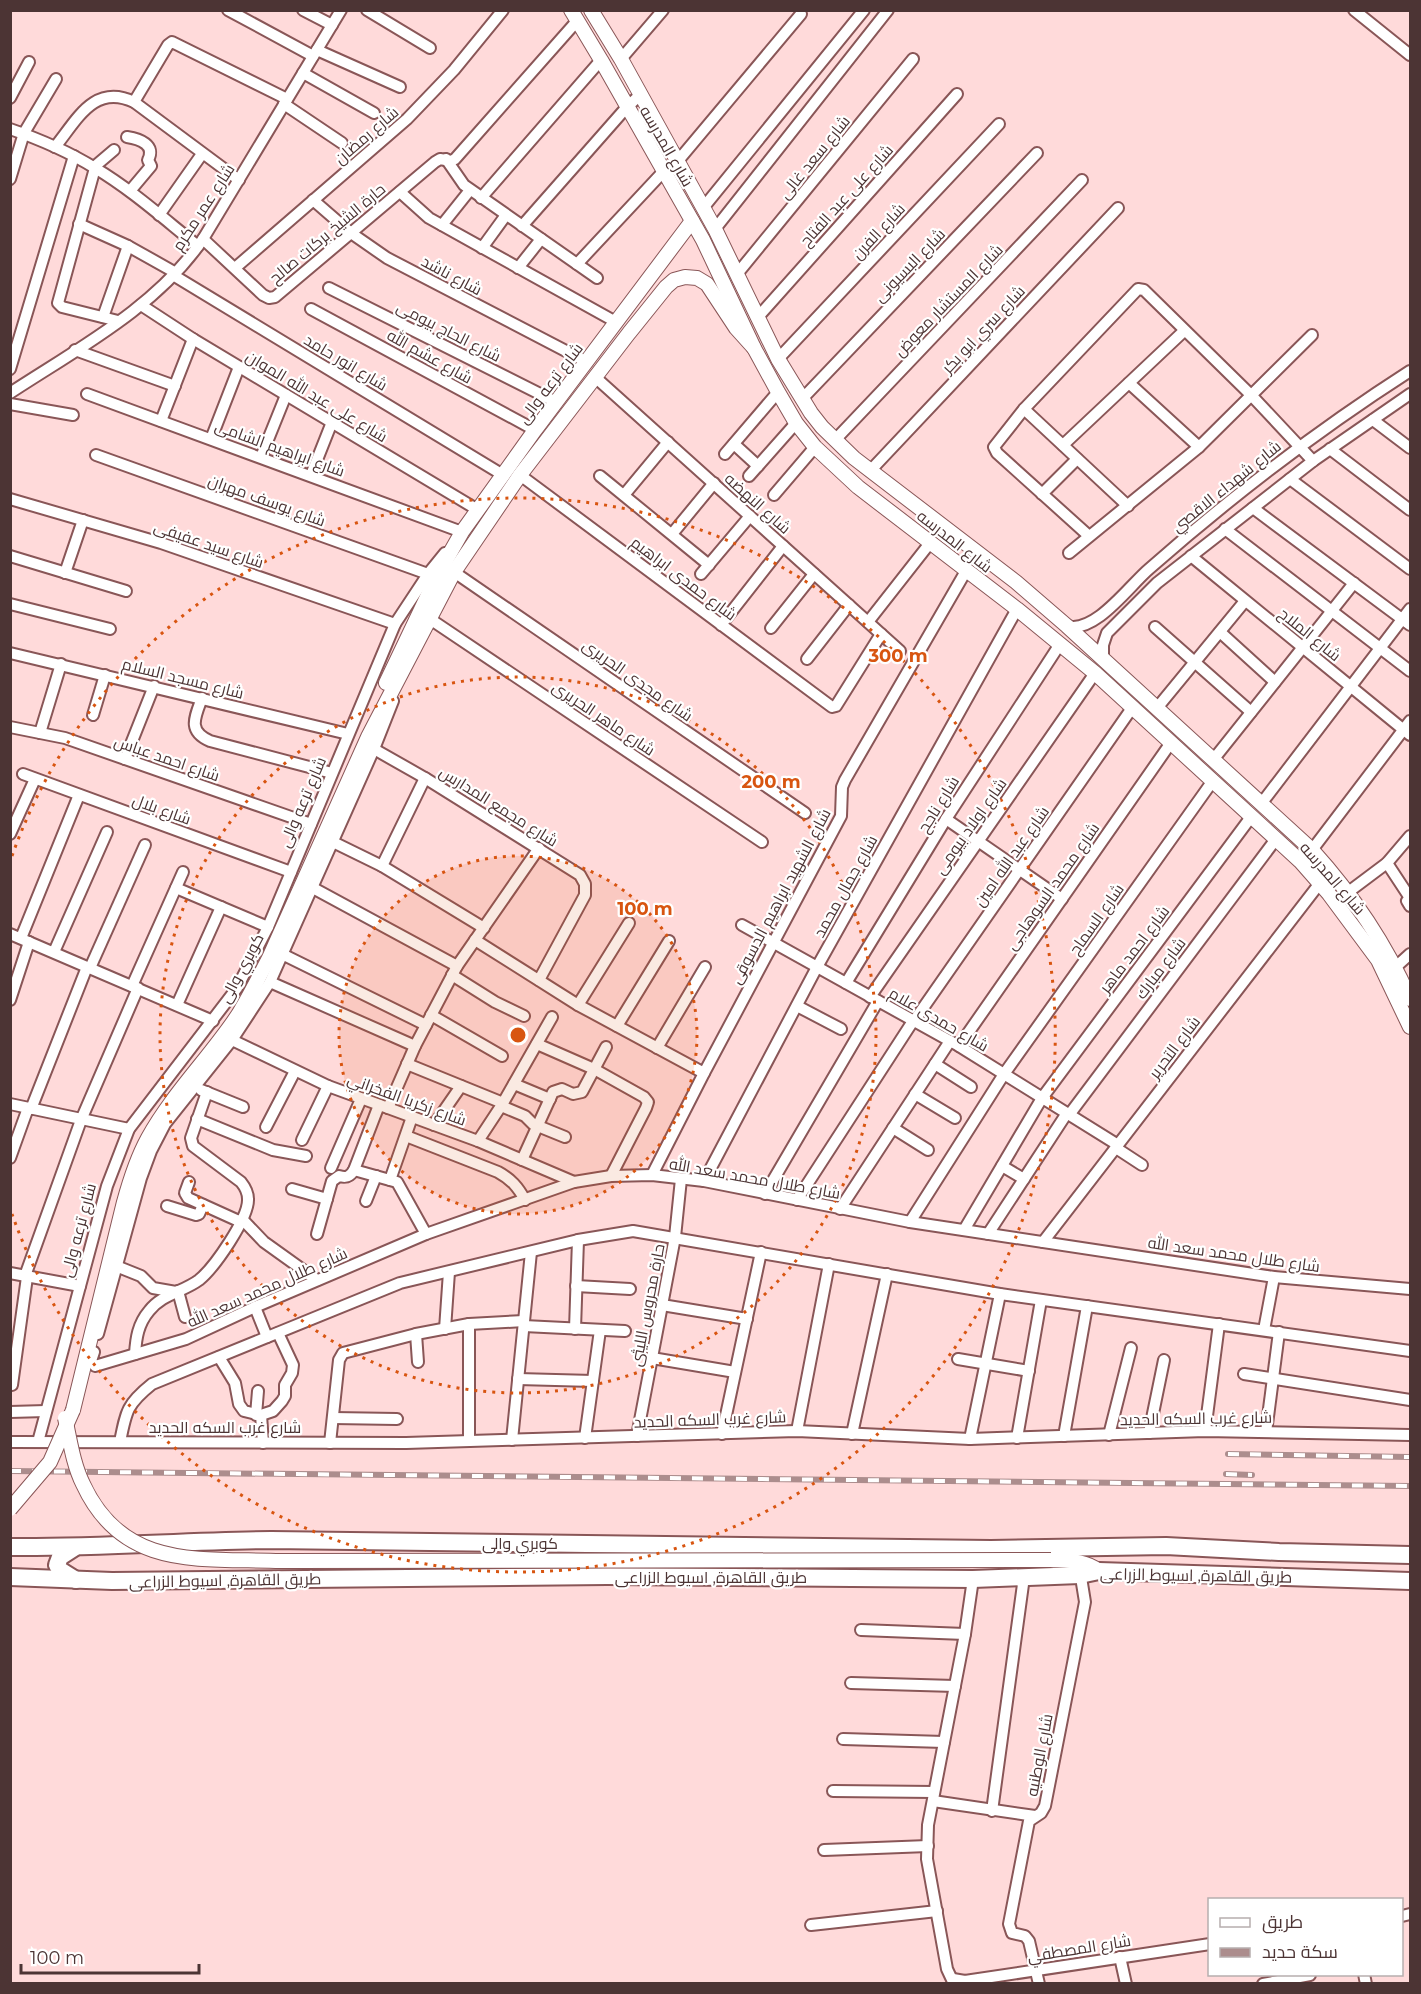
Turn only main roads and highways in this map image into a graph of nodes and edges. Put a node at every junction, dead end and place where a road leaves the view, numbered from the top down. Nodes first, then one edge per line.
1 (591, 10) edge
2 (574, 16) edge
3 (692, 221) junction
4 (754, 348) junction
5 (854, 458) junction
6 (842, 473) junction
7 (462, 532) joint
8 (417, 642) joint
9 (1392, 972) junction
10 (1410, 999) edge
11 (1410, 1026) edge
12 (69, 1414) junction
13 (10, 1500) edge
14 (10, 1509) edge
15 (750, 1546) junction
16 (10, 1547) edge
17 (74, 1548) junction
18 (10, 1553) edge
19 (1410, 1555) edge
20 (1080, 1568) junction
21 (10, 1573) edge
22 (10, 1577) edge
23 (77, 1581) junction
24 (1410, 1581) edge

1 - 5 main road, شارع المدرسه
2 - 3 main road, شارع المدرسه
3 - 4 main road, شارع المدرسه
3 - 7 main road, شارع ترعه والى
4 - 6 main road, شارع المدرسه
4 - 8 main road, شارع ترعه والى
5 - 6 main road
5 - 9 main road, شارع المدرسه
6 - 9 main road, شارع المدرسه
7 - 12 main road, كوبري والى
8 - 12 main road, كوبري والى
9 - 10 main road, شارع المدرسه
9 - 11 main road, شارع المدرسه
12 - 13 main road, كوبري والى
12 - 14 main road, كوبري والى, bridge
12 - 15 main road, كوبري والى
12 - 20 main road, كوبري والى, bridge
15 - 17 highway, طريق القاهرة, اسيوط الزراعى
15 - 19 highway, طريق القاهرة, اسيوط الزراعى
16 - 17 highway, طريق القاهرة, اسيوط الزراعى
17 - 23 highway
18 - 21 highway
20 - 23 highway, طريق القاهرة, اسيوط الزراعى
20 - 24 highway, طريق القاهرة, اسيوط الزراعى
22 - 23 highway, طريق القاهرة, اسيوط الزراعى

